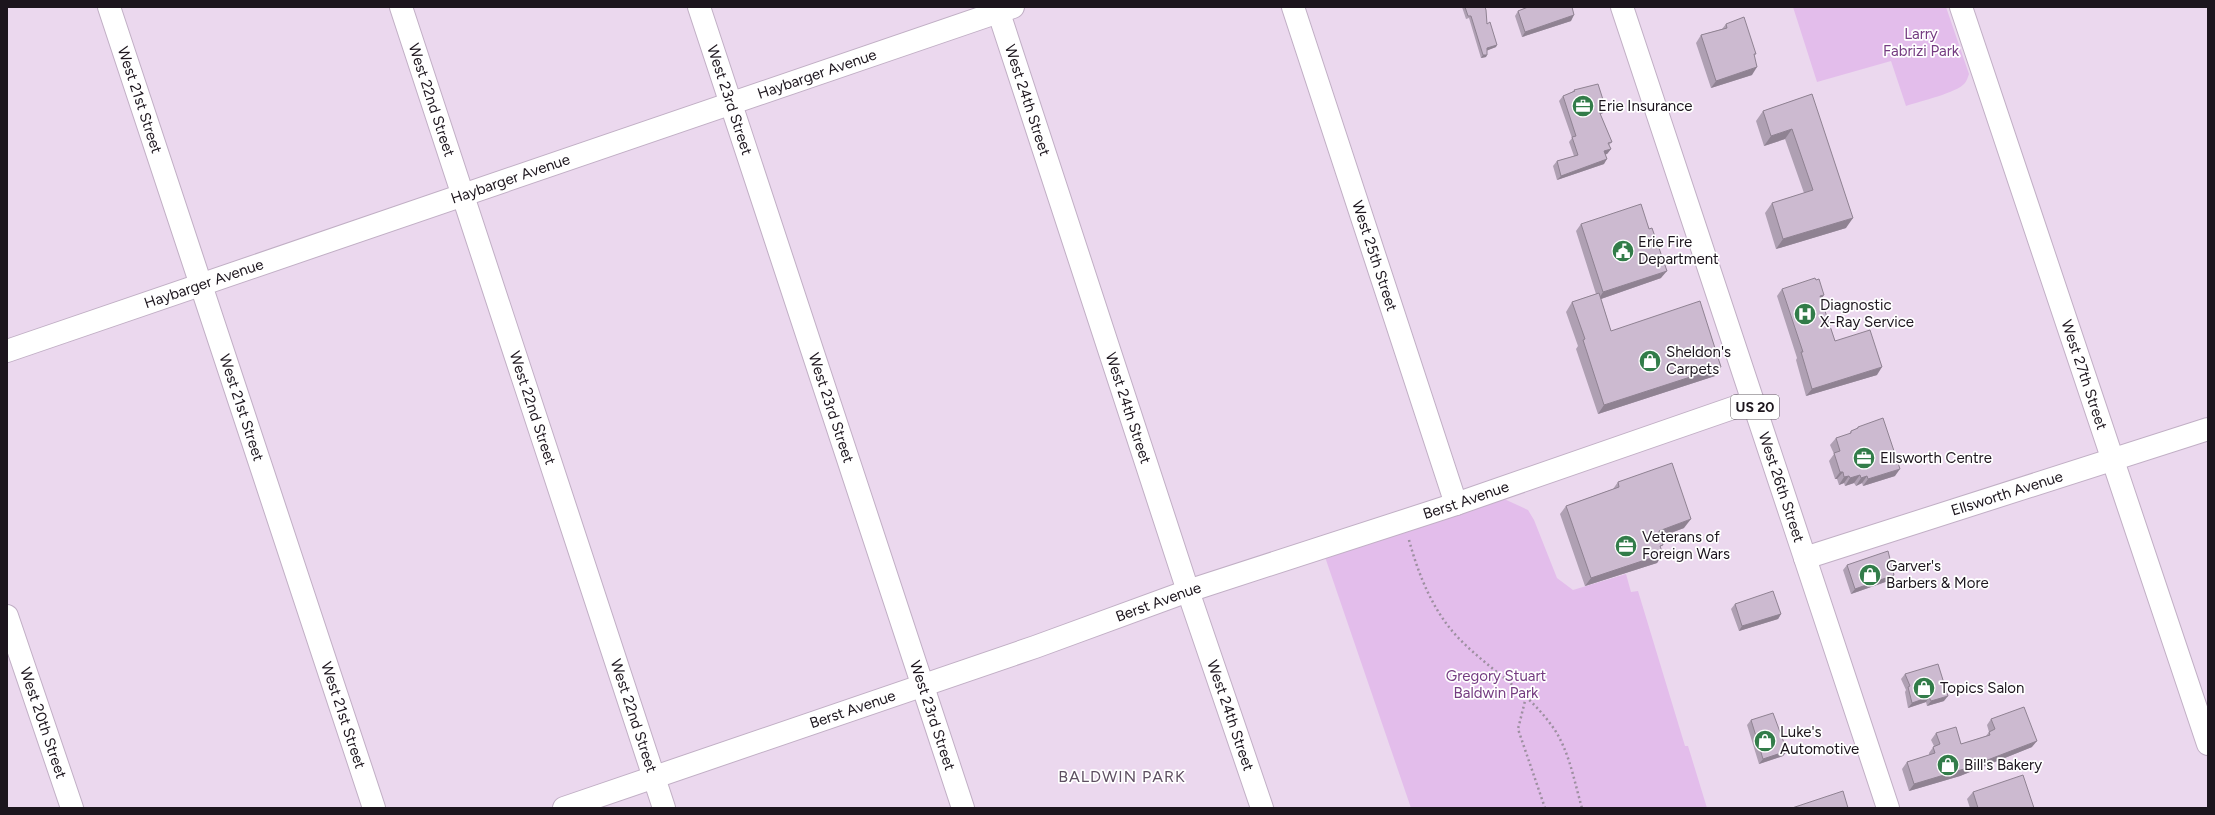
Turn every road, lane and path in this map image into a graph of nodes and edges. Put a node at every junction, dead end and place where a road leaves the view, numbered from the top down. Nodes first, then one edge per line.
1 (109, 7) edge
2 (401, 7) edge
3 (699, 7) edge
4 (1293, 7) edge
5 (1622, 7) edge
6 (1961, 7) edge
7 (1003, 9) edge
8 (730, 104) junction
9 (463, 195) junction
10 (201, 284) junction
11 (7, 351) edge
12 (1753, 401) junction
13 (2208, 429) edge
14 (2112, 460) junction
15 (1456, 504) junction
16 (1403, 521) junction
17 (1806, 558) junction
18 (1188, 591) junction
19 (7, 616) edge
20 (923, 685) junction
21 (1526, 697) junction
22 (2208, 744) edge
23 (654, 777) junction
24 (72, 808) edge
25 (374, 808) edge
26 (564, 808) edge
27 (664, 808) edge
28 (963, 808) edge
29 (1262, 808) edge
30 (1545, 808) edge
31 (1582, 808) edge
32 (1888, 808) edge

1 - 10 street, West 21st Street
2 - 9 street, West 22nd Street
3 - 8 street, West 23rd Street
4 - 15 street, West 25th Street
5 - 12 street, West 26th Street / US 20
6 - 14 street, West 27th Street
7 - 8 street, Haybarger Avenue
7 - 18 street, West 24th Street
8 - 9 street, Haybarger Avenue
8 - 20 street, West 23rd Street
9 - 10 street, Haybarger Avenue
9 - 23 street, West 22nd Street
10 - 11 street, Haybarger Avenue
10 - 25 street, West 21st Street
12 - 15 street, Berst Avenue
12 - 17 street, West 26th Street / US 20
13 - 14 street, Ellsworth Avenue
14 - 17 street, Ellsworth Avenue
14 - 22 street, West 27th Street
15 - 16 street, Berst Avenue
16 - 18 street, Berst Avenue
16 - 21 path
17 - 32 street, West 26th Street / US 20
18 - 20 street, Berst Avenue
18 - 29 street, West 24th Street
19 - 24 street, West 20th Street
20 - 23 street, Berst Avenue
20 - 28 street, West 23rd Street
21 - 30 path
21 - 31 path
23 - 26 street, Berst Avenue
23 - 27 street, West 22nd Street

